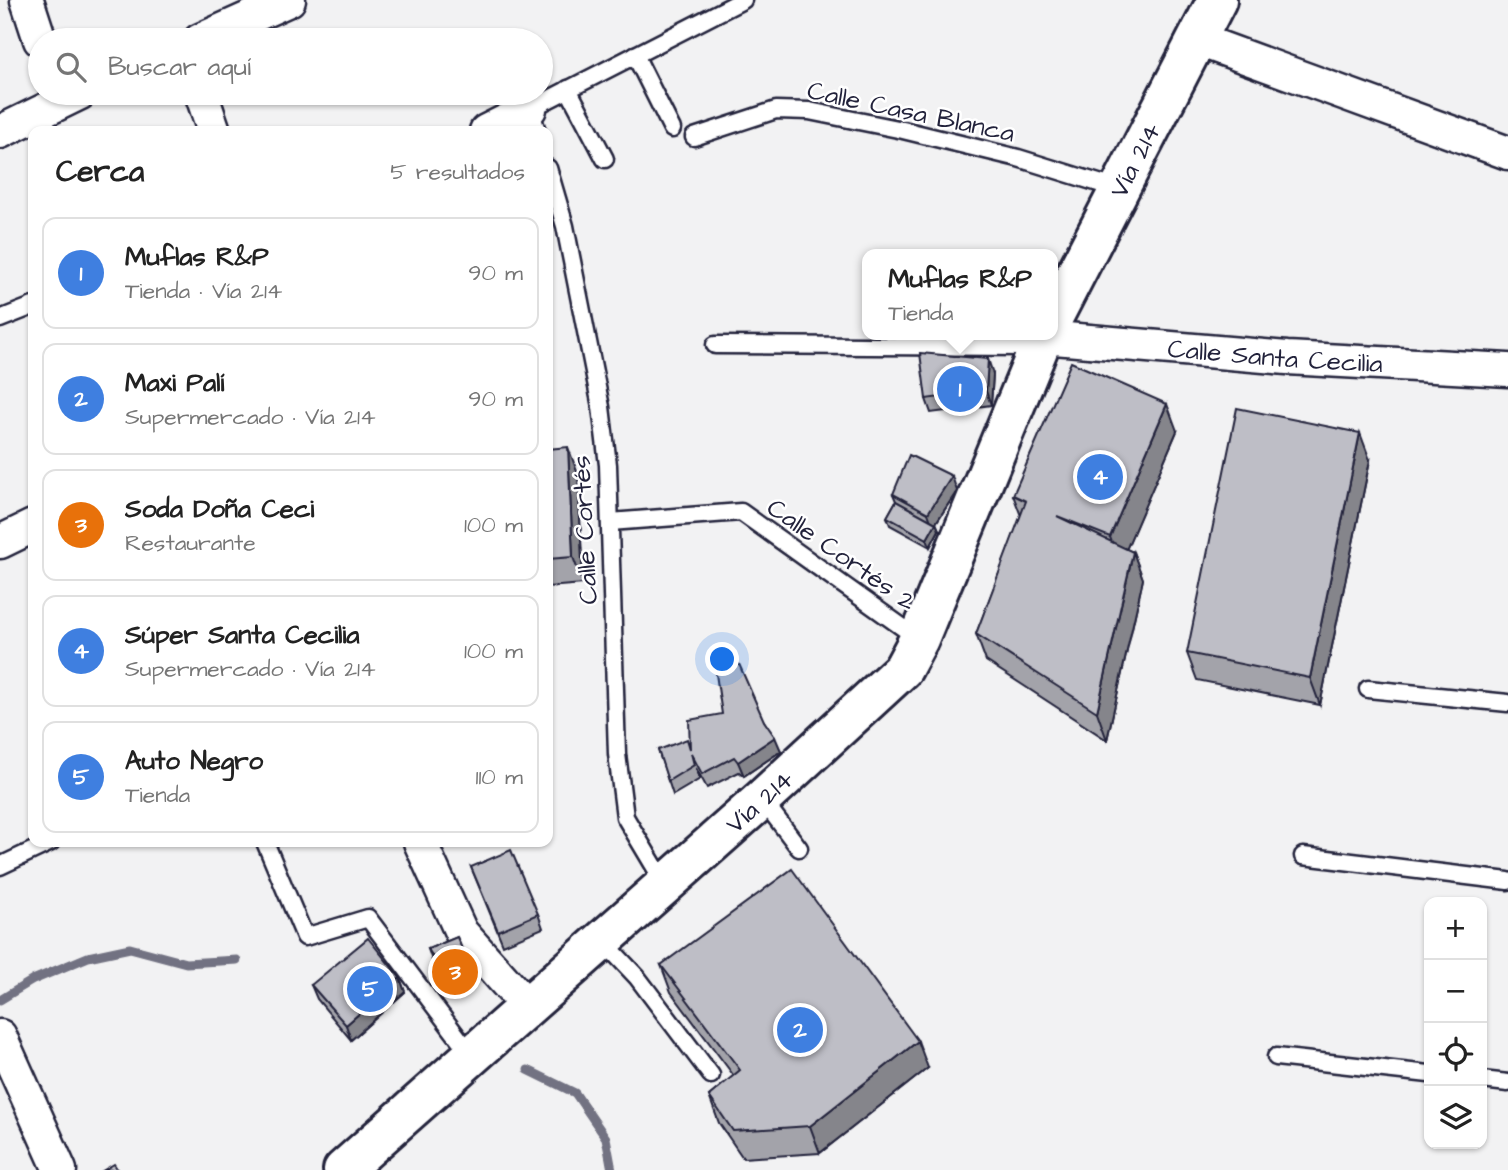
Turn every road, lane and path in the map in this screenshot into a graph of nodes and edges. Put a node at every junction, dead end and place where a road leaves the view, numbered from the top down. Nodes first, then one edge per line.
1 (27, 0) edge
2 (289, 0) edge
3 (743, 0) edge
4 (1217, 0) edge
5 (36, 28) edge
6 (227, 28) edge
7 (1196, 39) junction
8 (635, 55) junction
9 (568, 89) junction
10 (553, 103) edge
11 (50, 105) edge
12 (205, 105) edge
13 (550, 105) edge
14 (534, 120) edge
15 (213, 126) edge
16 (508, 126) edge
17 (672, 129) dead end
18 (0, 132) edge
19 (694, 137) dead end
20 (1508, 153) edge
21 (605, 159) dead end
22 (553, 185) edge
23 (1118, 189) junction
24 (28, 308) edge
25 (1058, 308) edge
26 (0, 319) edge
27 (1058, 335) edge
28 (865, 340) edge
29 (1043, 340) edge
30 (715, 345) dead end
31 (1508, 370) edge
32 (610, 522) junction
33 (28, 528) edge
34 (0, 542) edge
35 (919, 639) junction
36 (1368, 689) dead end
37 (1508, 703) edge
38 (762, 799) junction
39 (40, 847) edge
40 (267, 847) edge
41 (422, 847) edge
42 (799, 848) dead end
43 (1303, 856) dead end
44 (0, 866) edge
45 (1508, 881) edge
46 (665, 884) junction
47 (603, 941) junction
48 (527, 1006) junction
49 (0, 1036) edge
50 (472, 1056) junction
51 (1276, 1058) dead end
52 (1424, 1073) edge
53 (711, 1075) dead end
54 (1487, 1081) edge
55 (1508, 1083) edge
56 (61, 1170) edge
57 (343, 1170) edge

1 - 5 street
2 - 6 street
3 - 8 lane
4 - 7 main road, Vía 214
7 - 20 street
7 - 23 main road, Vía 214
8 - 9 lane
8 - 17 lane
9 - 10 lane
9 - 21 lane
11 - 18 street
12 - 15 street
13 - 14 lane
14 - 16 street
19 - 23 lane, Calle Casa Blanca
22 - 32 lane, Calle Cortés
23 - 25 main road, Vía 214
24 - 26 lane
27 - 31 street, Calle Santa Cecilia
28 - 30 lane
29 - 35 main road, Vía 214
32 - 35 lane, Calle Cortés 2
32 - 46 lane, Calle Cortés
33 - 34 street
35 - 38 main road, Vía 214
36 - 37 lane
38 - 42 lane
38 - 46 main road, Vía 214
39 - 44 lane
40 - 50 lane
41 - 48 street
43 - 45 lane
46 - 47 main road, Vía 214
47 - 48 main road, Vía 214
47 - 53 lane
48 - 50 main road, Vía 214
49 - 56 street
50 - 57 main road, Vía 214
51 - 52 lane
54 - 55 lane

